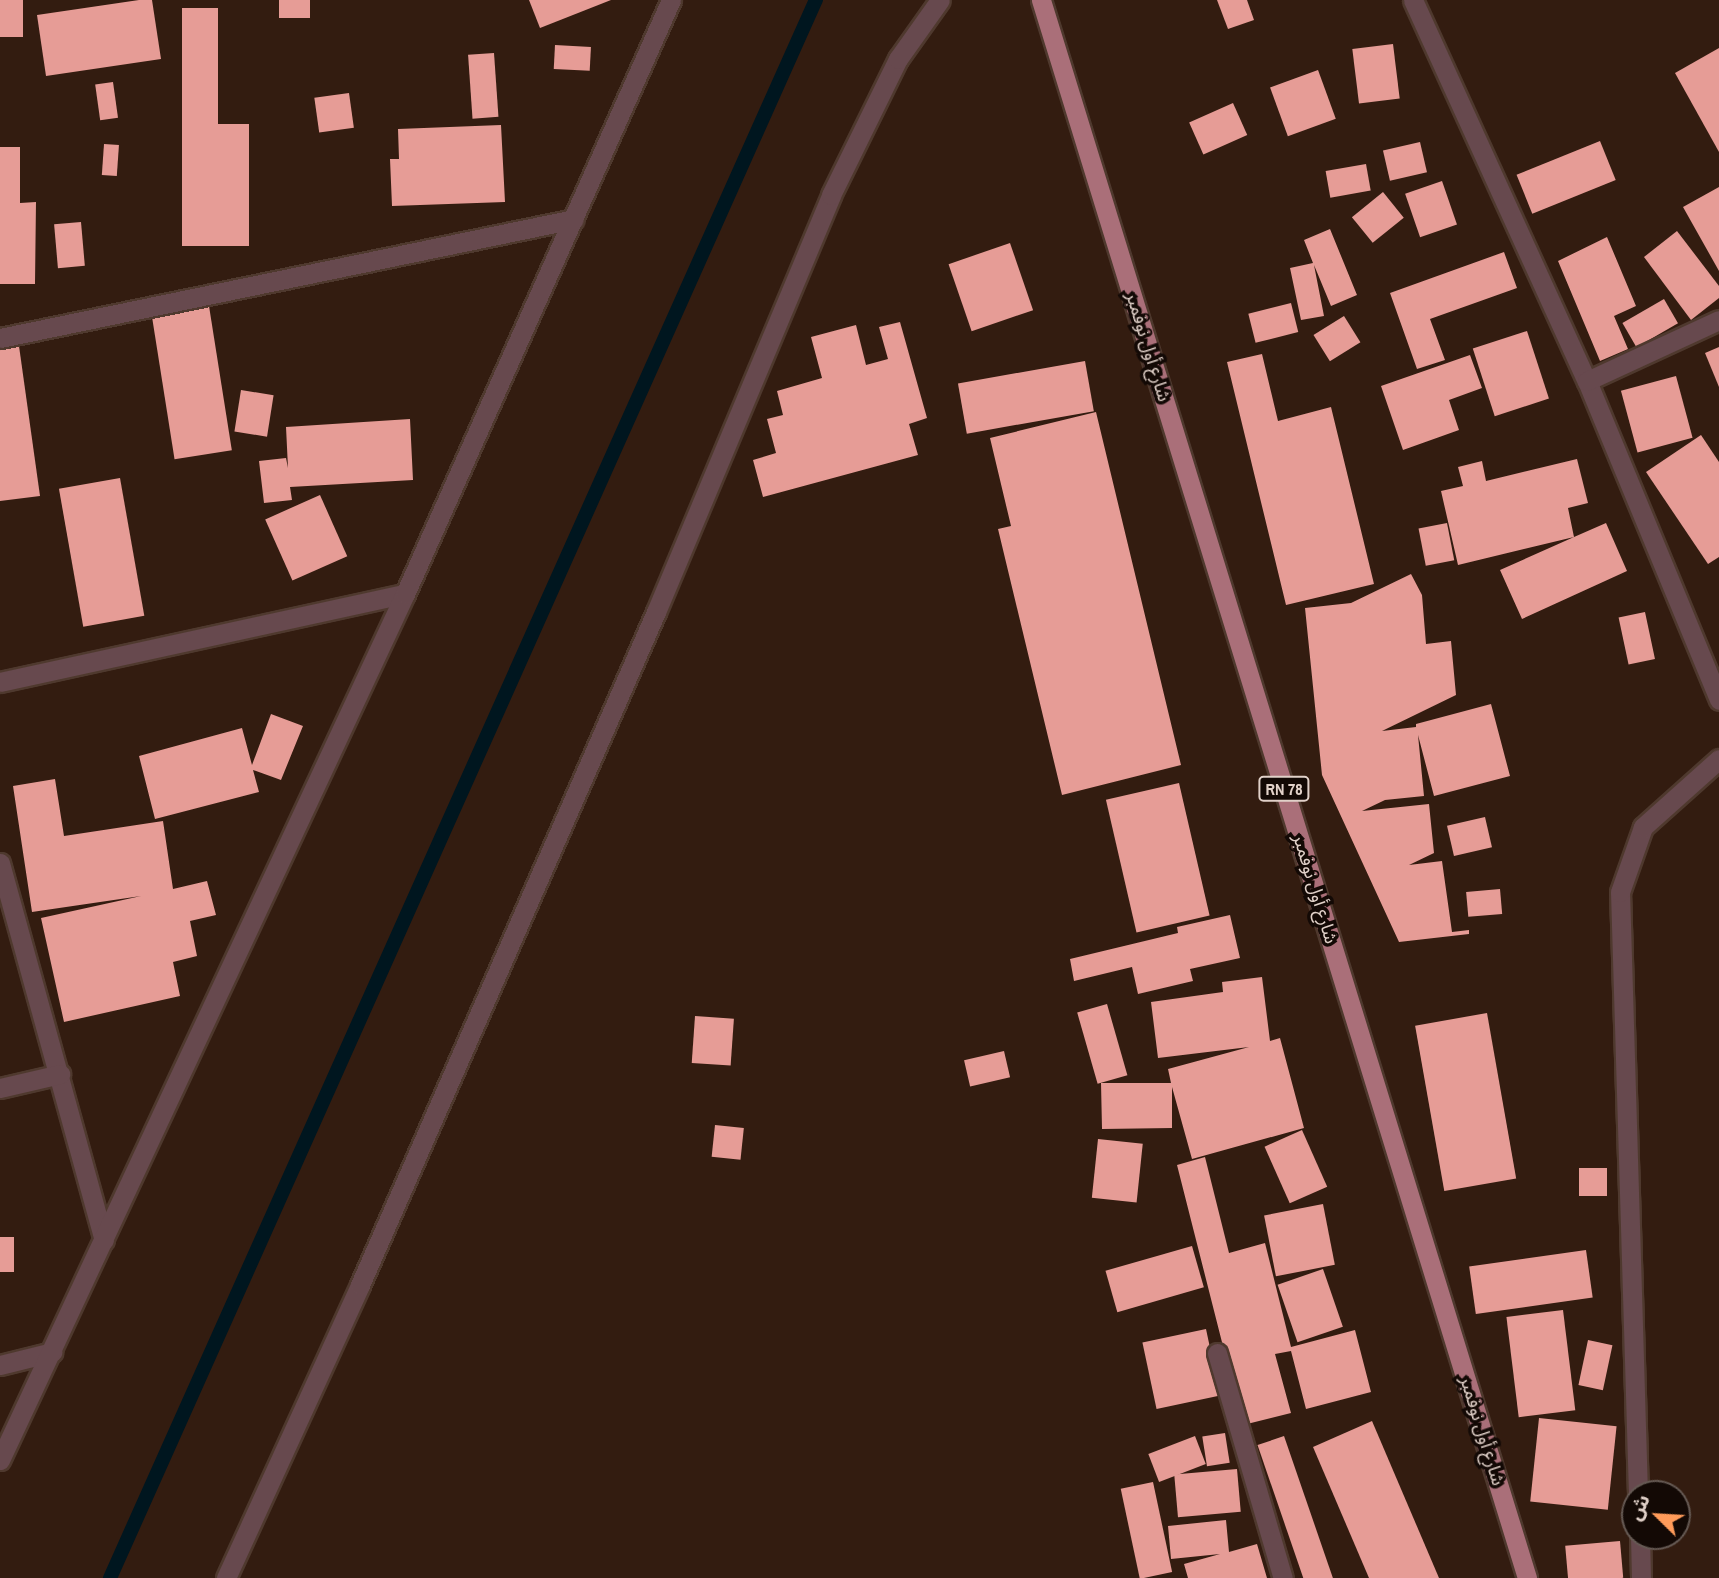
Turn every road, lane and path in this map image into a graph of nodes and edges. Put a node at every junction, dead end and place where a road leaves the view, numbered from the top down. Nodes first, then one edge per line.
1 (671, 0) edge
2 (940, 0) edge
3 (1041, 0) edge
4 (1412, 0) edge
5 (574, 219) junction
6 (1719, 320) edge
7 (0, 338) edge
8 (1587, 381) junction
9 (405, 594) junction
10 (0, 682) edge
11 (1719, 700) edge
12 (1719, 759) edge
13 (0, 863) edge
14 (60, 1074) junction
15 (0, 1088) edge
16 (104, 1240) junction
17 (52, 1352) junction
18 (1217, 1353) dead end
19 (0, 1365) edge
20 (0, 1460) edge
21 (1638, 1480) edge
22 (1640, 1550) edge
23 (226, 1578) edge
24 (1283, 1578) edge
25 (1527, 1578) edge
26 (1641, 1578) edge

1 - 5 street
2 - 23 street
3 - 25 main road, شارع أول نوفمبر / RN 78
4 - 8 street
5 - 7 street
5 - 9 street
6 - 8 street
8 - 11 street
9 - 10 street
9 - 16 street
12 - 21 street
13 - 14 street
14 - 15 street
14 - 16 street
16 - 17 street
17 - 19 street
17 - 20 street
18 - 24 street
22 - 26 street

